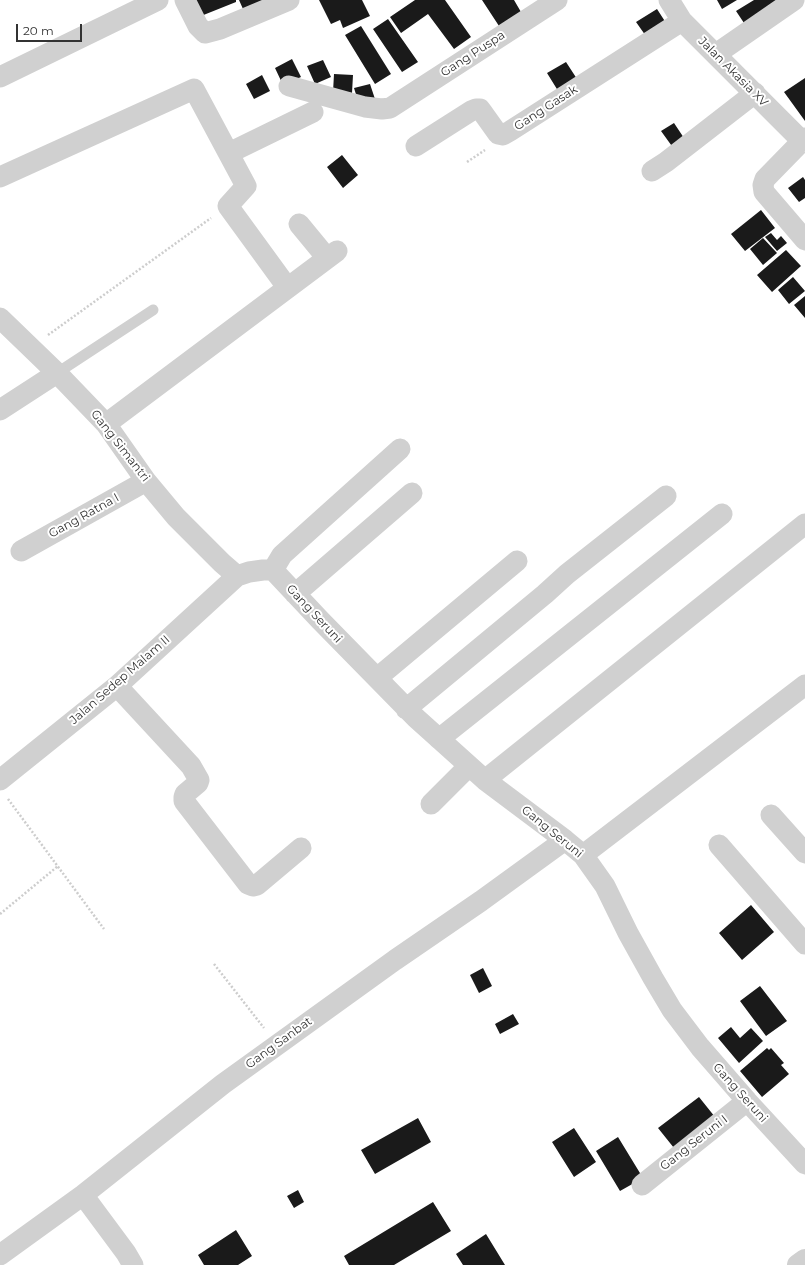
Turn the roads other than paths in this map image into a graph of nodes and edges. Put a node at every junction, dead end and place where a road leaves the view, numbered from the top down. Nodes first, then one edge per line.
1 (158, 0) edge
2 (185, 0) edge
3 (289, 0) edge
4 (557, 0) edge
5 (669, 0) edge
6 (794, 0) edge
7 (682, 21) junction
8 (716, 54) junction
9 (0, 77) edge
10 (289, 86) dead end
11 (755, 93) junction
12 (313, 112) dead end
13 (803, 140) edge
14 (416, 146) dead end
15 (229, 153) junction
16 (652, 171) dead end
17 (0, 177) edge
18 (299, 224) dead end
19 (805, 240) edge
20 (287, 287) junction
21 (153, 310) dead end
22 (0, 318) edge
23 (57, 373) junction
24 (0, 410) edge
25 (106, 424) junction
26 (400, 449) dead end
27 (146, 481) junction
28 (412, 493) dead end
29 (666, 496) dead end
30 (722, 514) dead end
31 (805, 524) edge
32 (21, 551) dead end
33 (517, 561) dead end
34 (273, 570) junction
35 (237, 576) junction
36 (295, 594) junction
37 (377, 678) junction
38 (805, 685) edge
39 (117, 686) junction
40 (406, 709) junction
41 (439, 738) junction
42 (470, 766) junction
43 (485, 780) junction
44 (2, 787) edge
45 (431, 804) dead end
46 (771, 815) dead end
47 (565, 840) junction
48 (719, 845) dead end
49 (301, 848) dead end
50 (805, 853) edge
51 (583, 855) junction
52 (805, 944) edge
53 (747, 1101) junction
54 (805, 1164) edge
55 (642, 1185) dead end
56 (83, 1195) junction
57 (0, 1255) edge
58 (133, 1265) edge

1 - 9 street
2 - 3 street
4 - 10 street, Gang Puspa
5 - 7 street, Jalan Akasia XV
6 - 8 street
7 - 8 street, Jalan Akasia XV
7 - 14 street, Gang Gasak
8 - 11 street, Jalan Akasia XV
11 - 13 street, Jalan Akasia XV
11 - 16 street
12 - 15 street
13 - 19 street
15 - 17 street
15 - 20 street
18 - 20 street
20 - 25 street
21 - 23 lane
22 - 23 street, Gang Simantri
23 - 24 street
23 - 25 street, Gang Simantri
25 - 27 street, Gang Simantri
26 - 34 street
27 - 32 street, Gang Ratna I
27 - 35 street, Gang Simantri
28 - 36 street
29 - 40 street
30 - 41 street
31 - 43 street
33 - 37 street
34 - 35 street
34 - 36 street, Gang Seruni
35 - 39 street, Jalan Sedep Malam II
36 - 37 street, Gang Seruni
37 - 40 street, Gang Seruni
38 - 51 street
39 - 44 street, Jalan Sedep Malam II
39 - 49 street
40 - 41 street, Gang Seruni
41 - 42 street, Gang Seruni
42 - 43 street, Gang Seruni
42 - 45 street
43 - 47 street, Gang Seruni
46 - 50 street
47 - 51 street, Gang Seruni
47 - 56 street, Gang Sanbat
48 - 52 street
51 - 53 street, Gang Seruni
53 - 54 street, Gang Seruni
53 - 55 street, Gang Seruni I
56 - 57 street, Gang Sanbat
56 - 58 street

